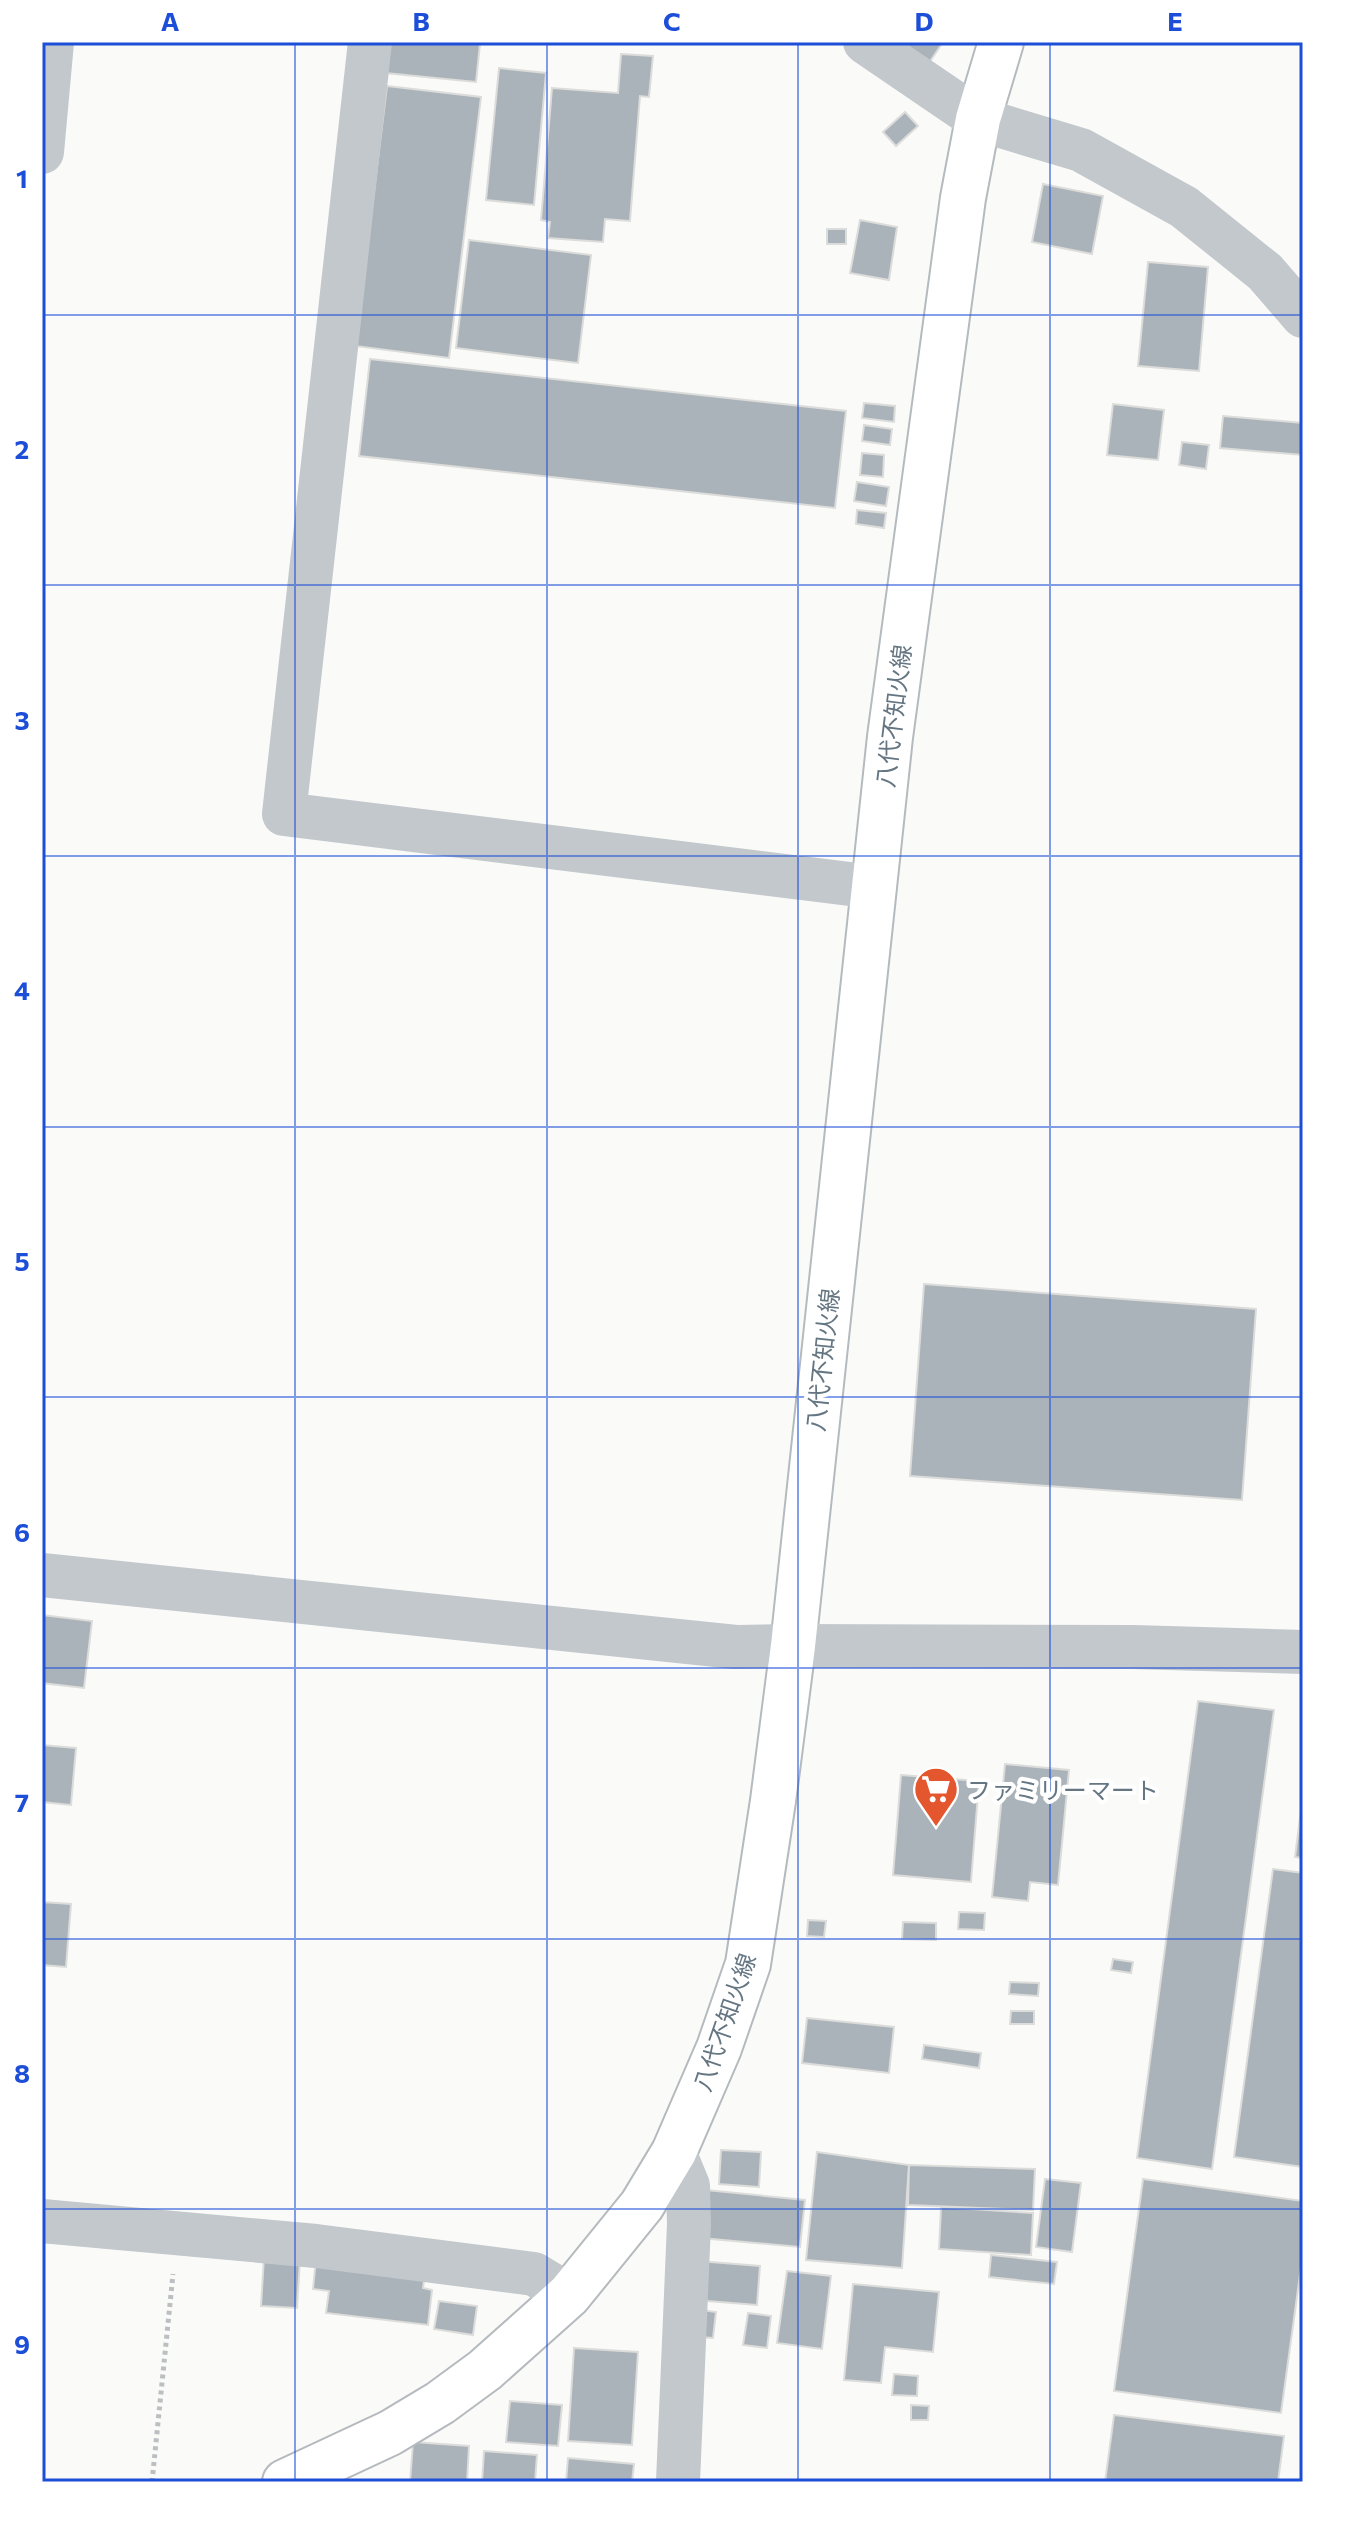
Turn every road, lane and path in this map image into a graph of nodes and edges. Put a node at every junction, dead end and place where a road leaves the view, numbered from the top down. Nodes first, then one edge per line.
1 (52, 42) edge
2 (370, 42) edge
3 (865, 42) edge
4 (1001, 42) edge
5 (978, 119) junction
6 (42, 152) edge
7 (1303, 316) edge
8 (874, 887) junction
9 (42, 1575) edge
10 (793, 1646) junction
11 (1303, 1652) edge
12 (674, 2152) junction
13 (42, 2221) edge
14 (177, 2233) junction
15 (569, 2295) junction
16 (152, 2482) edge
17 (285, 2482) edge
18 (678, 2482) edge

1 - 6 street
2 - 8 street
3 - 5 street
4 - 5 main road, 八代不知火線
5 - 7 street
5 - 8 main road, 八代不知火線
8 - 10 main road, 八代不知火線
9 - 10 street
10 - 11 street
10 - 12 main road, 八代不知火線
12 - 15 main road, 八代不知火線
12 - 18 street
13 - 14 street
14 - 15 street
14 - 16 path
15 - 17 main road, 八代不知火線

